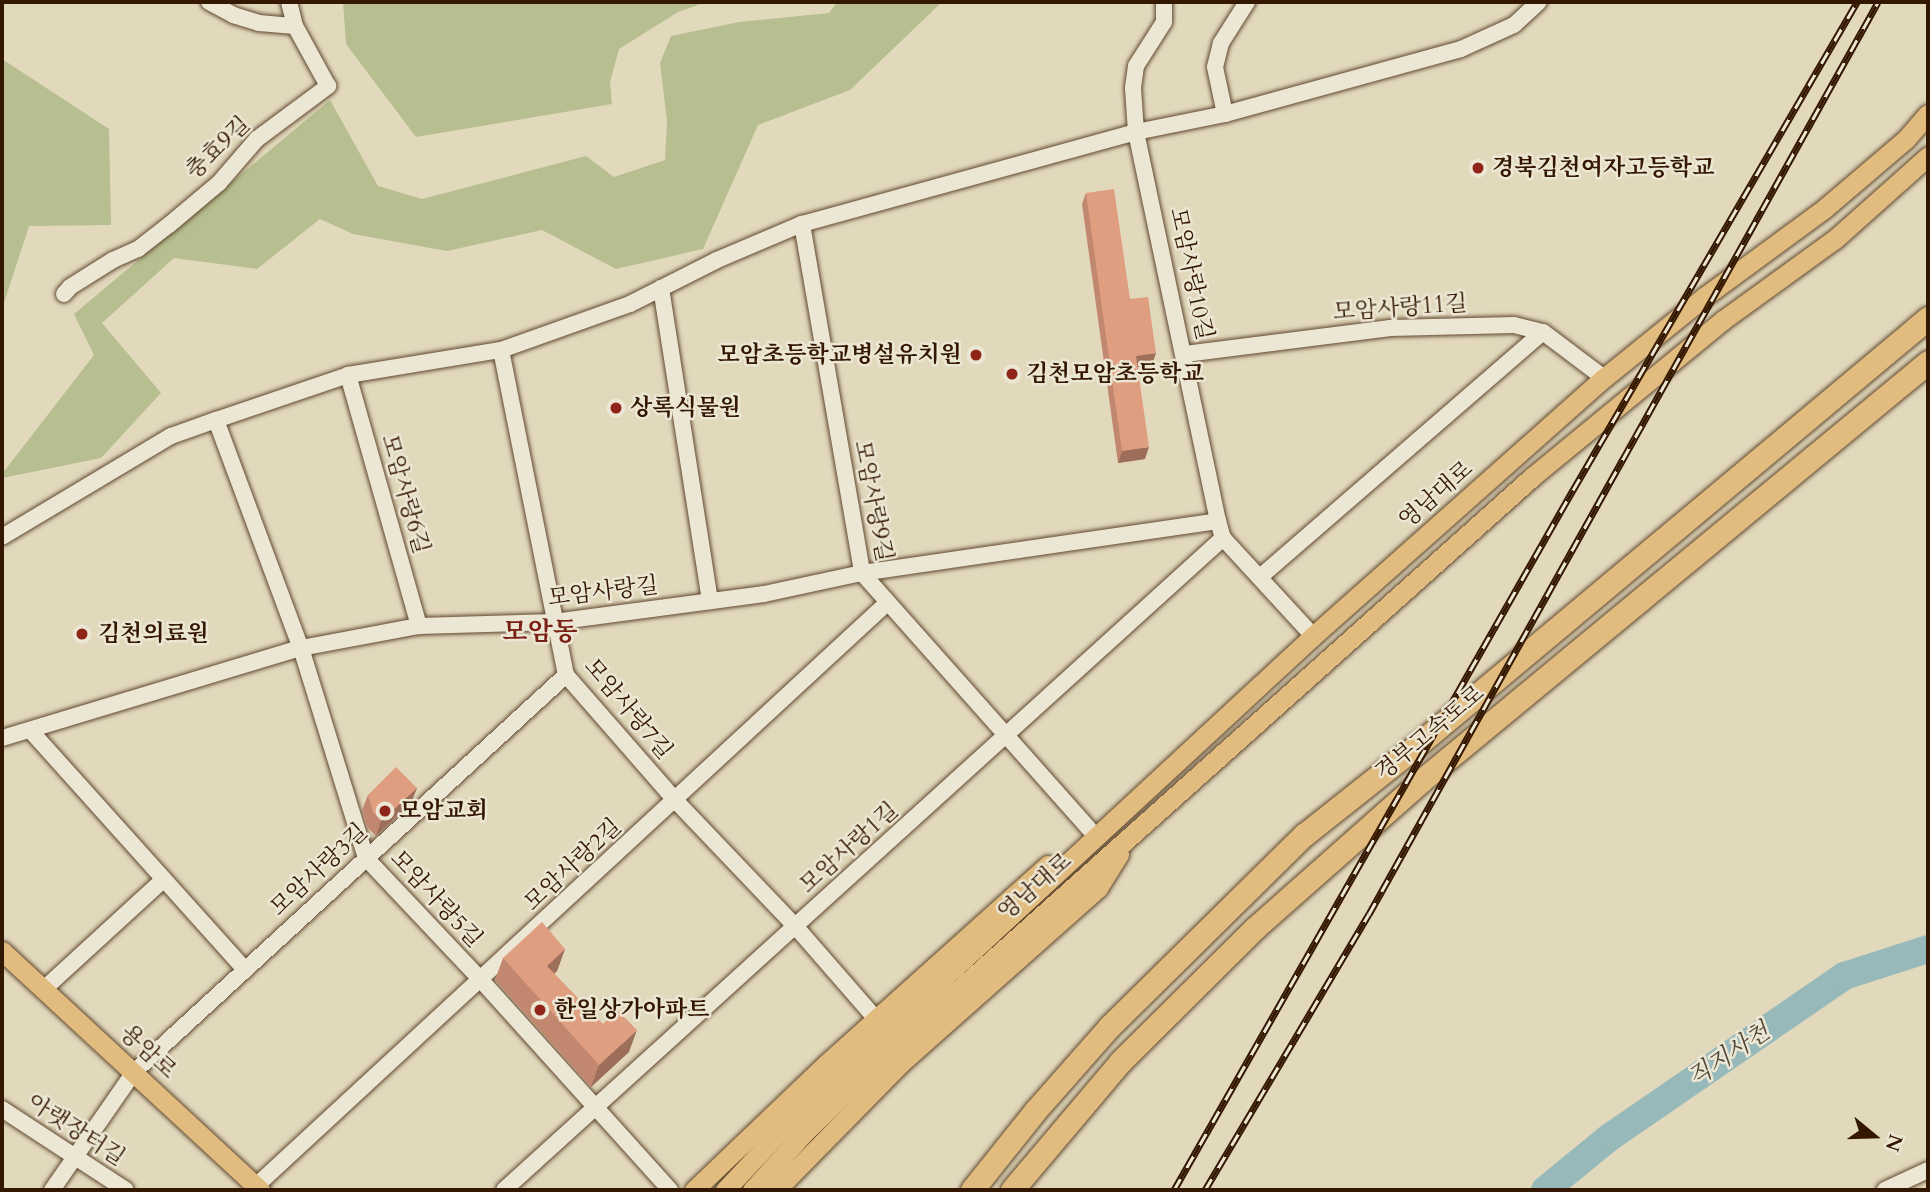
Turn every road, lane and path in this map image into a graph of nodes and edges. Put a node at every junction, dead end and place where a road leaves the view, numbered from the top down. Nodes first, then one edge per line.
1 (209, 2) edge
2 (289, 2) edge
3 (1164, 2) edge
4 (1247, 2) edge
5 (1539, 2) edge
6 (295, 26) junction
7 (1225, 114) junction
8 (1928, 114) edge
9 (1136, 132) junction
10 (1928, 156) edge
11 (802, 224) junction
12 (661, 288) junction
13 (64, 294) dead end
14 (1928, 318) edge
15 (1544, 332) junction
16 (501, 350) junction
17 (1185, 354) junction
18 (1928, 362) edge
19 (348, 375) junction
20 (1604, 378) junction
21 (216, 421) junction
22 (1218, 521) junction
23 (2, 537) edge
24 (1223, 538) junction
25 (862, 573) junction
26 (1260, 577) junction
27 (710, 601) junction
28 (887, 603) junction
29 (554, 622) junction
30 (419, 626) junction
31 (1313, 636) junction
32 (301, 648) junction
33 (566, 675) junction
34 (30, 730) junction
35 (1006, 735) junction
36 (2, 738) edge
37 (676, 801) junction
38 (1124, 813) junction
39 (1089, 829) junction
40 (1133, 833) junction
41 (366, 858) junction
42 (163, 880) junction
43 (796, 927) junction
44 (999, 940) junction
45 (4, 957) edge
46 (245, 970) junction
47 (481, 980) junction
48 (44, 989) junction
49 (876, 1019) junction
50 (134, 1072) junction
51 (596, 1107) junction
52 (2, 1109) edge
53 (74, 1156) junction
54 (1928, 1170) edge
55 (258, 1188) edge
56 (52, 1190) edge
57 (126, 1190) edge
58 (504, 1190) edge
59 (670, 1190) edge
60 (694, 1190) edge
61 (725, 1190) edge
62 (752, 1190) edge
63 (776, 1190) edge
64 (972, 1190) edge
65 (1012, 1190) edge
66 (1885, 1190) edge

1 - 6 street
2 - 6 street, 충효9길
3 - 9 street, 모암사랑10길
4 - 7 street
5 - 7 street
6 - 13 street, 충효9길
7 - 9 street
8 - 20 main road, 영남대로
9 - 11 street
9 - 17 street, 모암사랑10길
10 - 40 main road, 영남대로
11 - 12 street
11 - 25 street, 모암사랑9길
12 - 16 street
12 - 27 street
14 - 64 highway, 경부고속도로
15 - 17 street, 모암사랑11길
15 - 20 street, 모암사랑11길
15 - 26 street
16 - 19 street
16 - 29 street, 모암사랑7길
17 - 22 street, 모암사랑10길
18 - 65 highway, 경부고속도로
19 - 21 street
19 - 30 street, 모암사랑6길
20 - 31 main road, 영남대로
21 - 23 street
21 - 32 street, 모암사랑5길
22 - 24 street, 모암사랑10길
22 - 25 street, 모암사랑길
24 - 26 street, 모암사랑10길
24 - 35 street, 모암사랑1길
25 - 27 street, 모암사랑길
25 - 28 street, 모암사랑9길
26 - 31 street, 모암사랑10길
27 - 29 street, 모암사랑길
28 - 35 street, 모암사랑9길
28 - 37 street, 모암사랑2길
29 - 30 street, 모암사랑길
29 - 33 street, 모암사랑7길
30 - 32 street, 모암사랑길
31 - 38 main road, 영남대로
32 - 34 street, 모암사랑길
32 - 41 street, 모암사랑5길
33 - 37 street, 모암사랑7길
33 - 41 street, 모암사랑3길
34 - 36 street, 모암사랑길
34 - 42 street
35 - 39 street, 모암사랑9길
35 - 43 street, 모암사랑1길
37 - 43 street, 모암사랑7길
37 - 47 street, 모암사랑2길
38 - 39 main road
38 - 44 main road, 영남대로
39 - 49 main road
40 - 44 main road, 영남대로
40 - 63 main road
41 - 46 street, 모암사랑3길
41 - 47 street, 모암사랑5길
42 - 46 street
42 - 48 street
43 - 49 street, 모암사랑7길
43 - 51 street, 모암사랑1길
44 - 61 main road
44 - 62 main road
45 - 48 main road, 용암로
46 - 50 street, 모암사랑3길
47 - 51 street, 모암사랑5길
47 - 55 street, 모암사랑2길
48 - 50 main road, 용암로
49 - 60 main road
50 - 53 street, 모암사랑3길
50 - 55 main road, 용암로
51 - 58 street, 모암사랑1길
51 - 59 street, 모암사랑5길
52 - 53 street, 아랫장터길
53 - 56 street, 모암사랑3길
53 - 57 street, 아랫장터길
54 - 66 street

